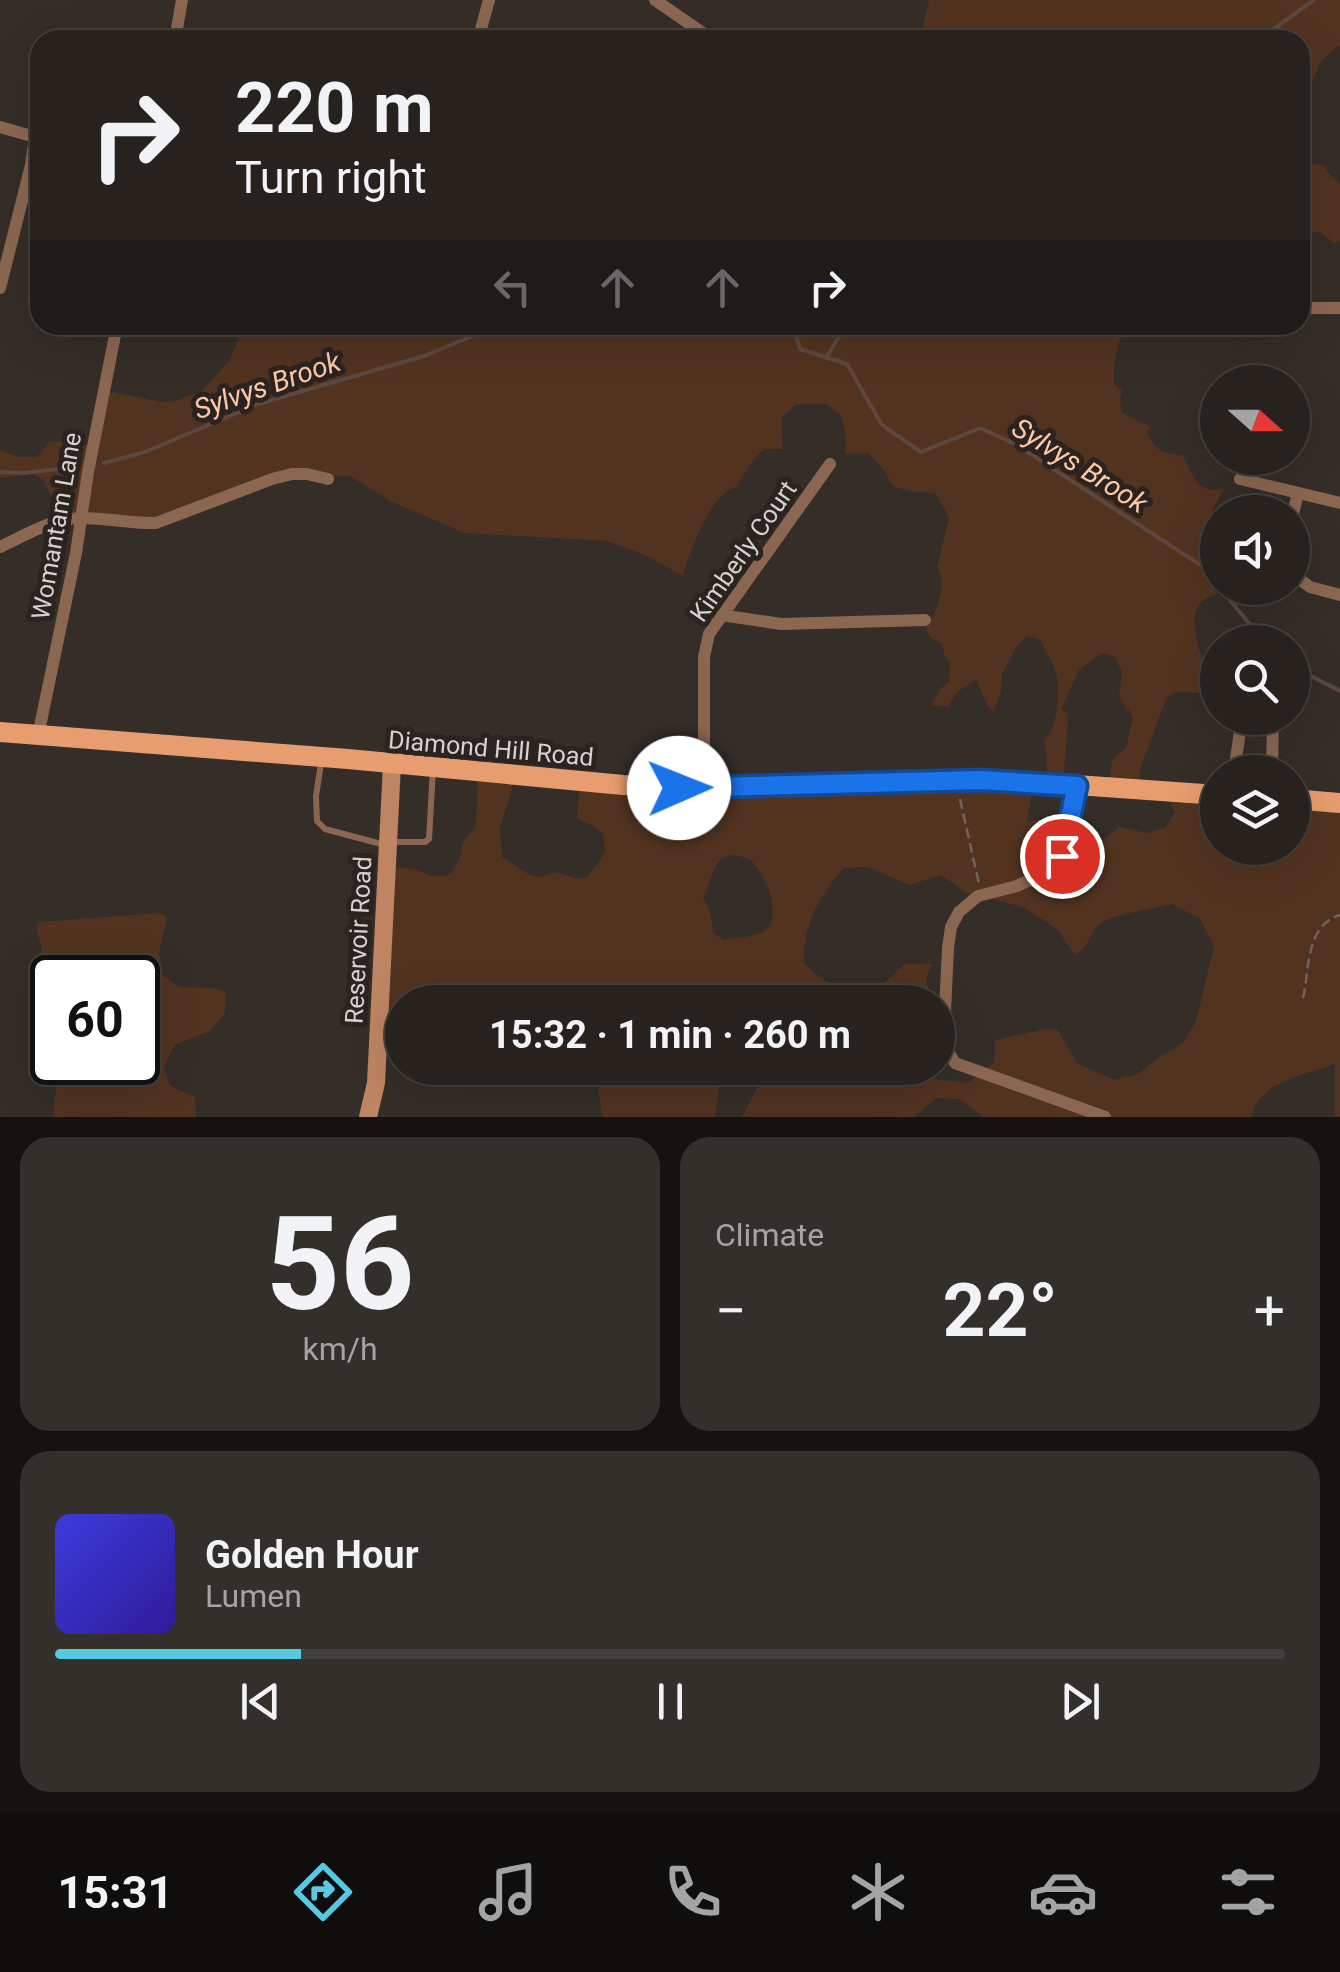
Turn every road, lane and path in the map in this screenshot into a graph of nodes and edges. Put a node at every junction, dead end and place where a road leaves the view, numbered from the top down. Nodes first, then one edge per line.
1 (182, 0) edge
2 (489, 0) edge
3 (655, 0) edge
4 (176, 30) edge
5 (481, 30) edge
6 (698, 30) edge
7 (0, 127) edge
8 (30, 136) edge
9 (30, 169) edge
10 (0, 288) edge
11 (1310, 308) edge
12 (1340, 308) edge
13 (115, 335) edge
14 (830, 464) dead end
15 (328, 479) dead end
16 (1240, 479) dead end
17 (1298, 493) joint
18 (1340, 504) edge
19 (81, 518) junction
20 (0, 547) edge
21 (1310, 587) edge
22 (1340, 595) edge
23 (721, 616) junction
24 (925, 620) dead end
25 (0, 732) edge
26 (38, 736) junction
27 (322, 756) junction
28 (392, 764) junction
29 (433, 768) junction
30 (956, 781) junction
31 (1077, 786) junction
32 (704, 788) junction
33 (1200, 793) edge
34 (1310, 800) edge
35 (1340, 803) edge
36 (388, 844) junction
37 (978, 896) junction
38 (1340, 915) edge
39 (1303, 998) dead end
40 (372, 1117) edge
41 (1105, 1117) edge

1 - 4 street
2 - 5 street
3 - 6 street
7 - 8 street
9 - 10 street
11 - 12 street
13 - 19 street, Womantam Lane
14 - 23 street, Kimberly Court
15 - 19 street
16 - 17 street
17 - 18 street
19 - 20 street
19 - 26 street, Womantam Lane
21 - 22 street
23 - 24 street
23 - 32 street, Kimberly Court
25 - 26 main road, Diamond Hill Road
26 - 27 main road, Diamond Hill Road
27 - 28 main road, Diamond Hill Road
27 - 36 lane
28 - 29 main road, Diamond Hill Road
28 - 36 street, Reservoir Road
29 - 32 main road, Diamond Hill Road
29 - 36 lane
30 - 31 main road, Diamond Hill Road
30 - 32 main road, Diamond Hill Road
30 - 37 path
31 - 33 main road, Diamond Hill Road
31 - 37 street
34 - 35 main road
36 - 40 street, Reservoir Road
37 - 41 street
38 - 39 path

